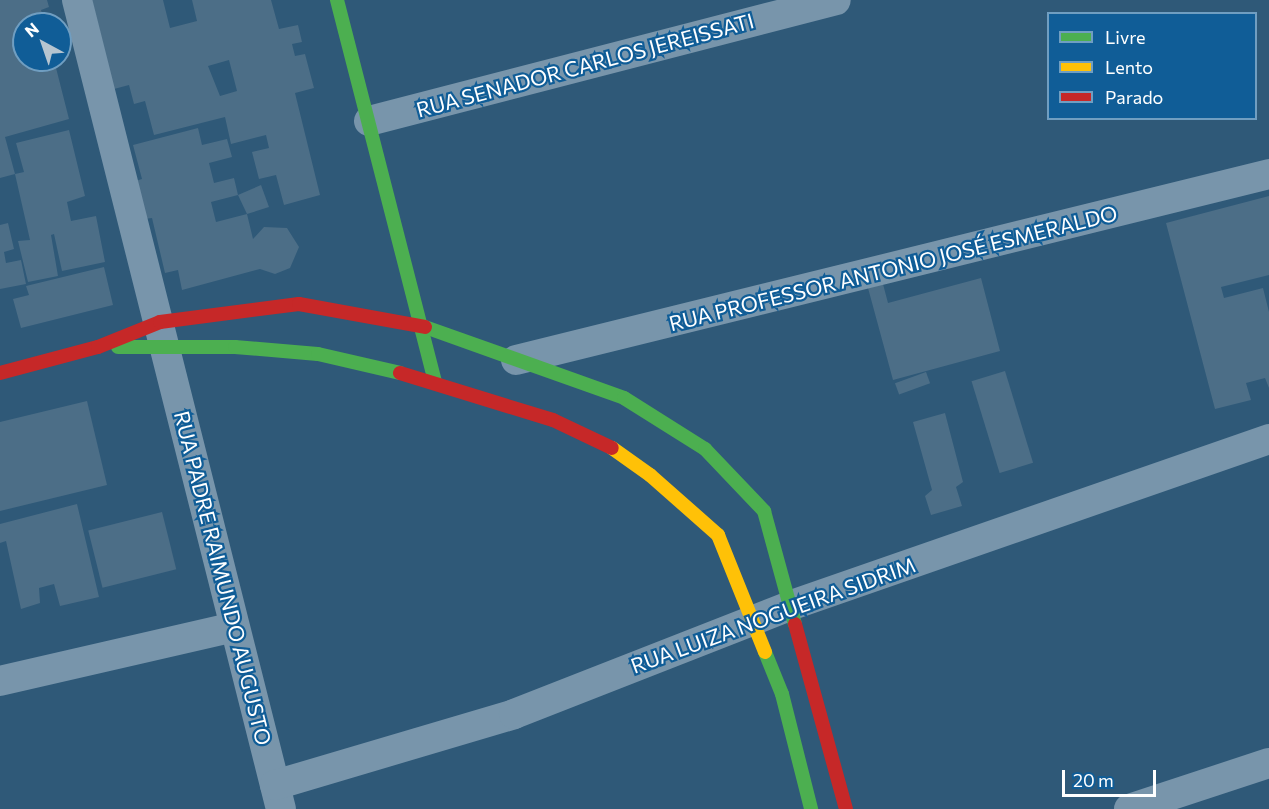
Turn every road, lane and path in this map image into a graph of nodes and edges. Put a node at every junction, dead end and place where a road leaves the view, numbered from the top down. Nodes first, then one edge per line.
1 (77, 0) edge
2 (337, 0) edge
3 (836, 0) edge
4 (369, 121) junction
5 (1269, 174) edge
6 (421, 326) junction
7 (162, 334) junction
8 (98, 347) junction
9 (516, 360) junction
10 (0, 372) edge
11 (435, 381) junction
12 (1269, 439) edge
13 (789, 606) junction
14 (753, 619) junction
15 (234, 627) junction
16 (0, 681) edge
17 (1269, 763) edge
18 (278, 797) edge
19 (811, 809) edge
20 (846, 809) edge
21 (1129, 809) edge

1 - 7 street, RUA PADRE RAIMUNDO AUGUSTO
2 - 4 street
3 - 4 street, RUA SENADOR CARLOS JEREISSATI
4 - 6 street
5 - 9 street, RUA PROFESSOR ANTONIO JOSÉ ESMERALDO
6 - 7 street
6 - 9 street
6 - 11 street
7 - 8 street
7 - 8 street
7 - 11 street
7 - 15 street, RUA PADRE RAIMUNDO AUGUSTO
8 - 10 street
9 - 13 street
11 - 14 street
12 - 13 street, RUA LUIZA NOGUEIRA SIDRIM
13 - 14 street, RUA LUIZA NOGUEIRA SIDRIM
13 - 20 street
14 - 18 street, RUA LUIZA NOGUEIRA SIDRIM
14 - 19 street
15 - 16 street
15 - 18 street, RUA PADRE RAIMUNDO AUGUSTO
17 - 21 street

